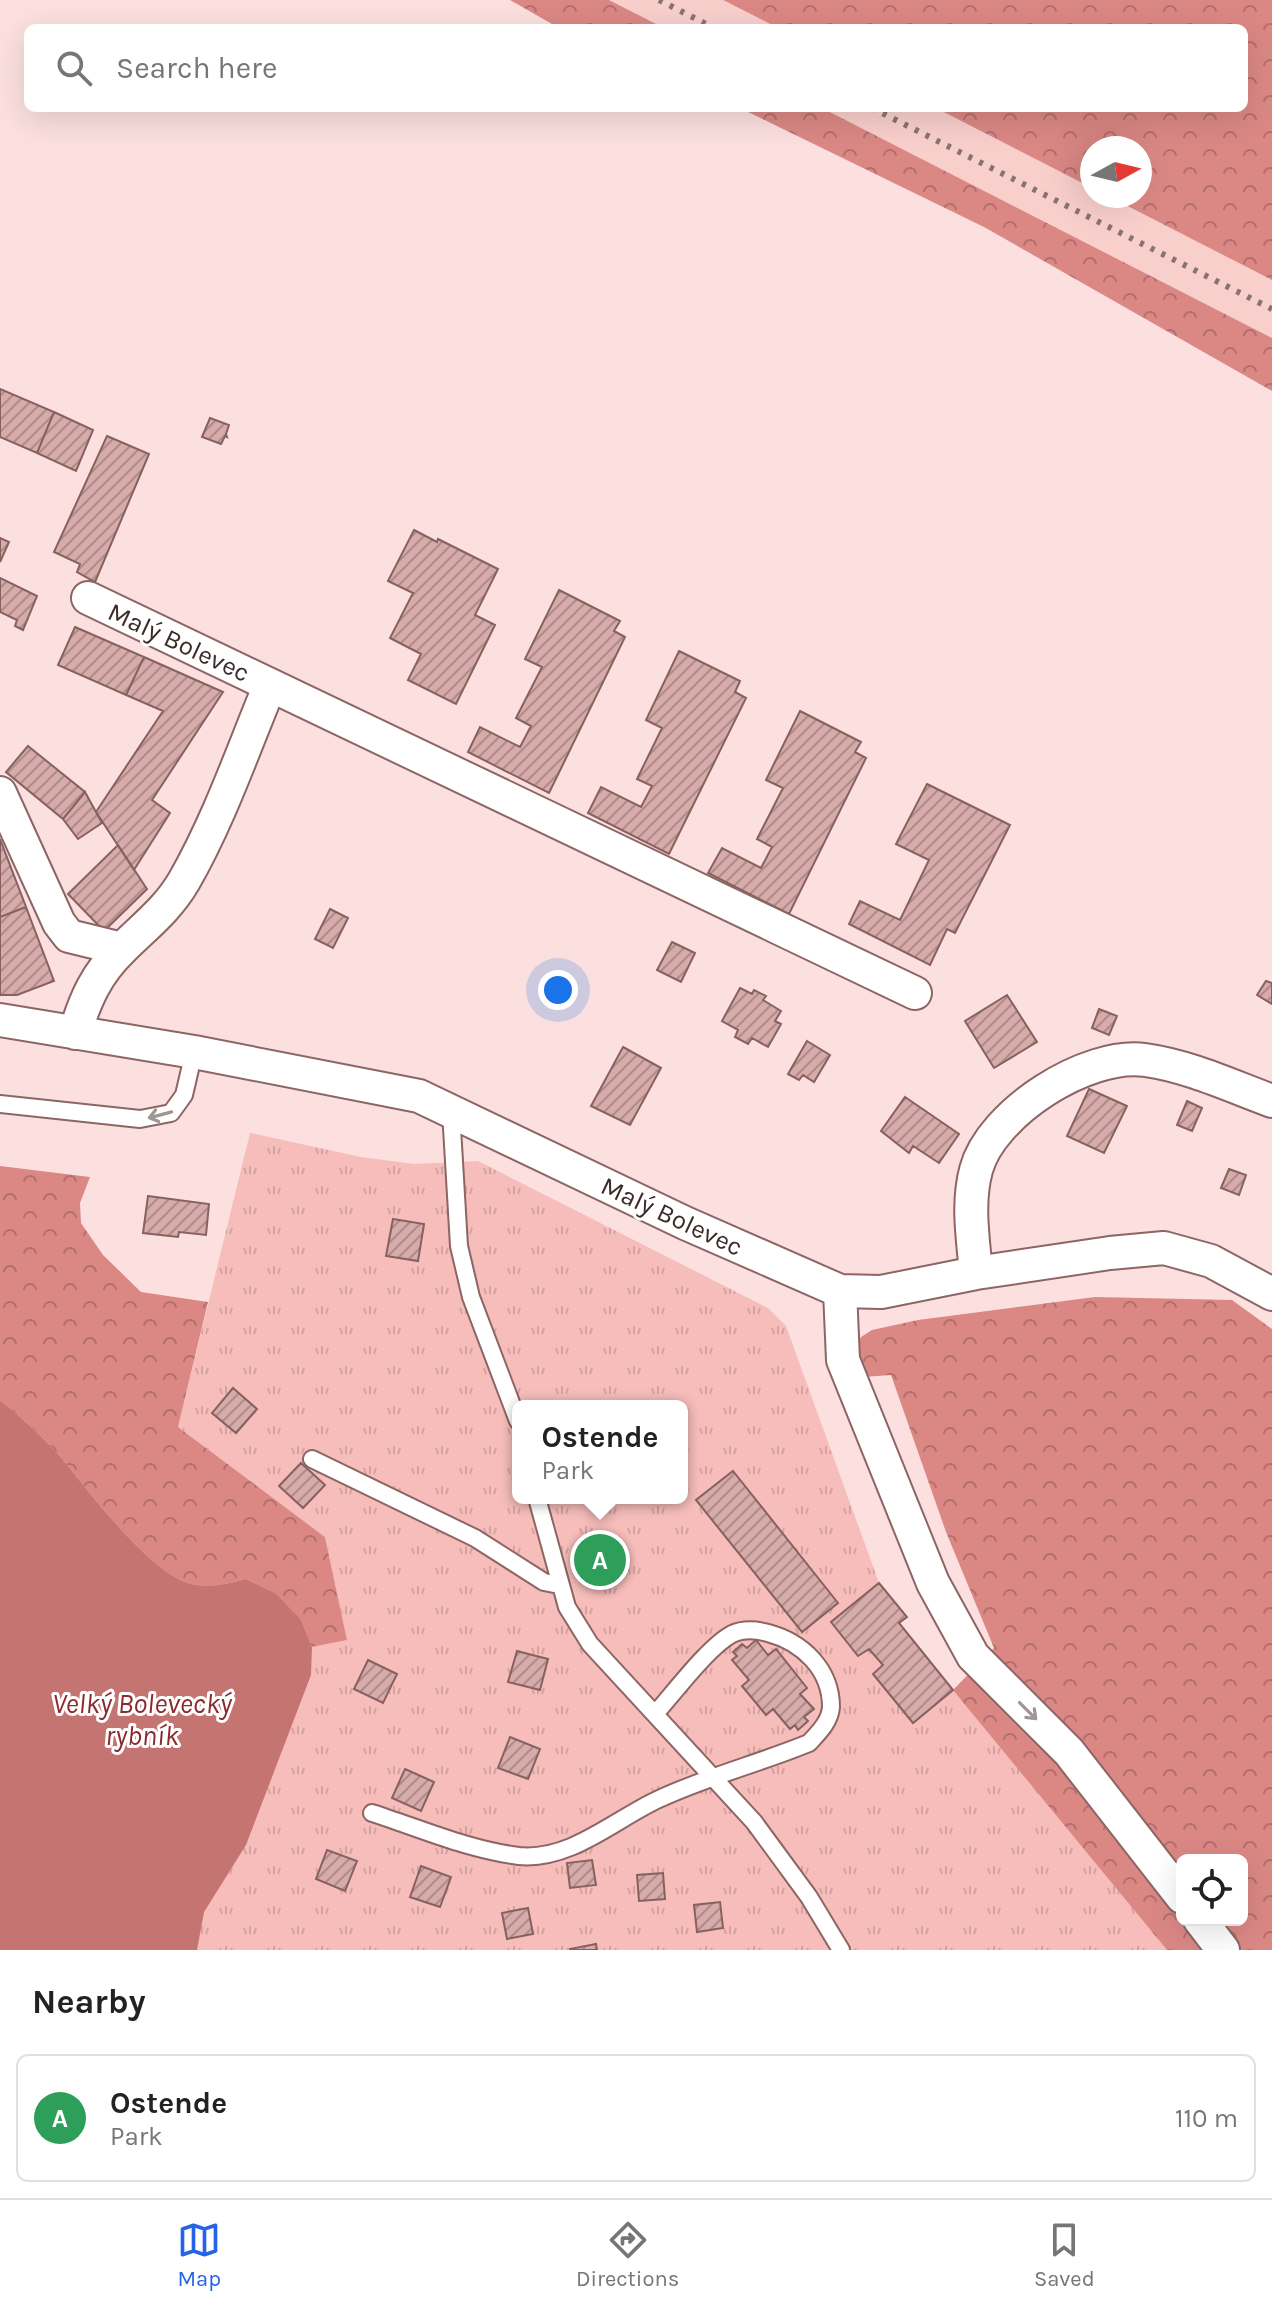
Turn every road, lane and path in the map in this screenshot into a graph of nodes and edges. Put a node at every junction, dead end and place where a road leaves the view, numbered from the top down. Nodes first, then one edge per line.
1 (88, 598) dead end
2 (270, 685) junction
3 (0, 793) edge
4 (122, 949) junction
5 (915, 993) dead end
6 (0, 1020) edge
7 (75, 1033) junction
8 (194, 1052) junction
9 (1272, 1101) edge
10 (0, 1104) edge
11 (451, 1111) junction
12 (976, 1273) junction
13 (840, 1291) junction
14 (1272, 1294) edge
15 (512, 1405) edge
16 (312, 1459) dead end
17 (539, 1504) edge
18 (559, 1585) junction
19 (655, 1714) junction
20 (715, 1779) junction
21 (372, 1813) dead end
22 (1176, 1889) edge
23 (1205, 1926) edge
24 (841, 1950) edge
25 (1223, 1950) edge

1 - 2 street, Malý Bolevec
2 - 4 street, Malý Bolevec
2 - 5 street, Malý Bolevec
3 - 4 street
4 - 7 street, Malý Bolevec
6 - 7 street, Malý Bolevec
7 - 8 street, Malý Bolevec
8 -> 10 lane
8 - 11 street, Malý Bolevec
9 - 12 street
11 - 13 street, Malý Bolevec
11 - 15 lane
12 - 13 street, Malý Bolevec
12 - 14 street, Malý Bolevec
13 -> 22 street
16 - 18 lane
17 - 18 lane
18 - 19 lane
19 - 20 lane
19 - 20 lane
20 - 21 lane
20 - 24 lane
23 - 25 street

